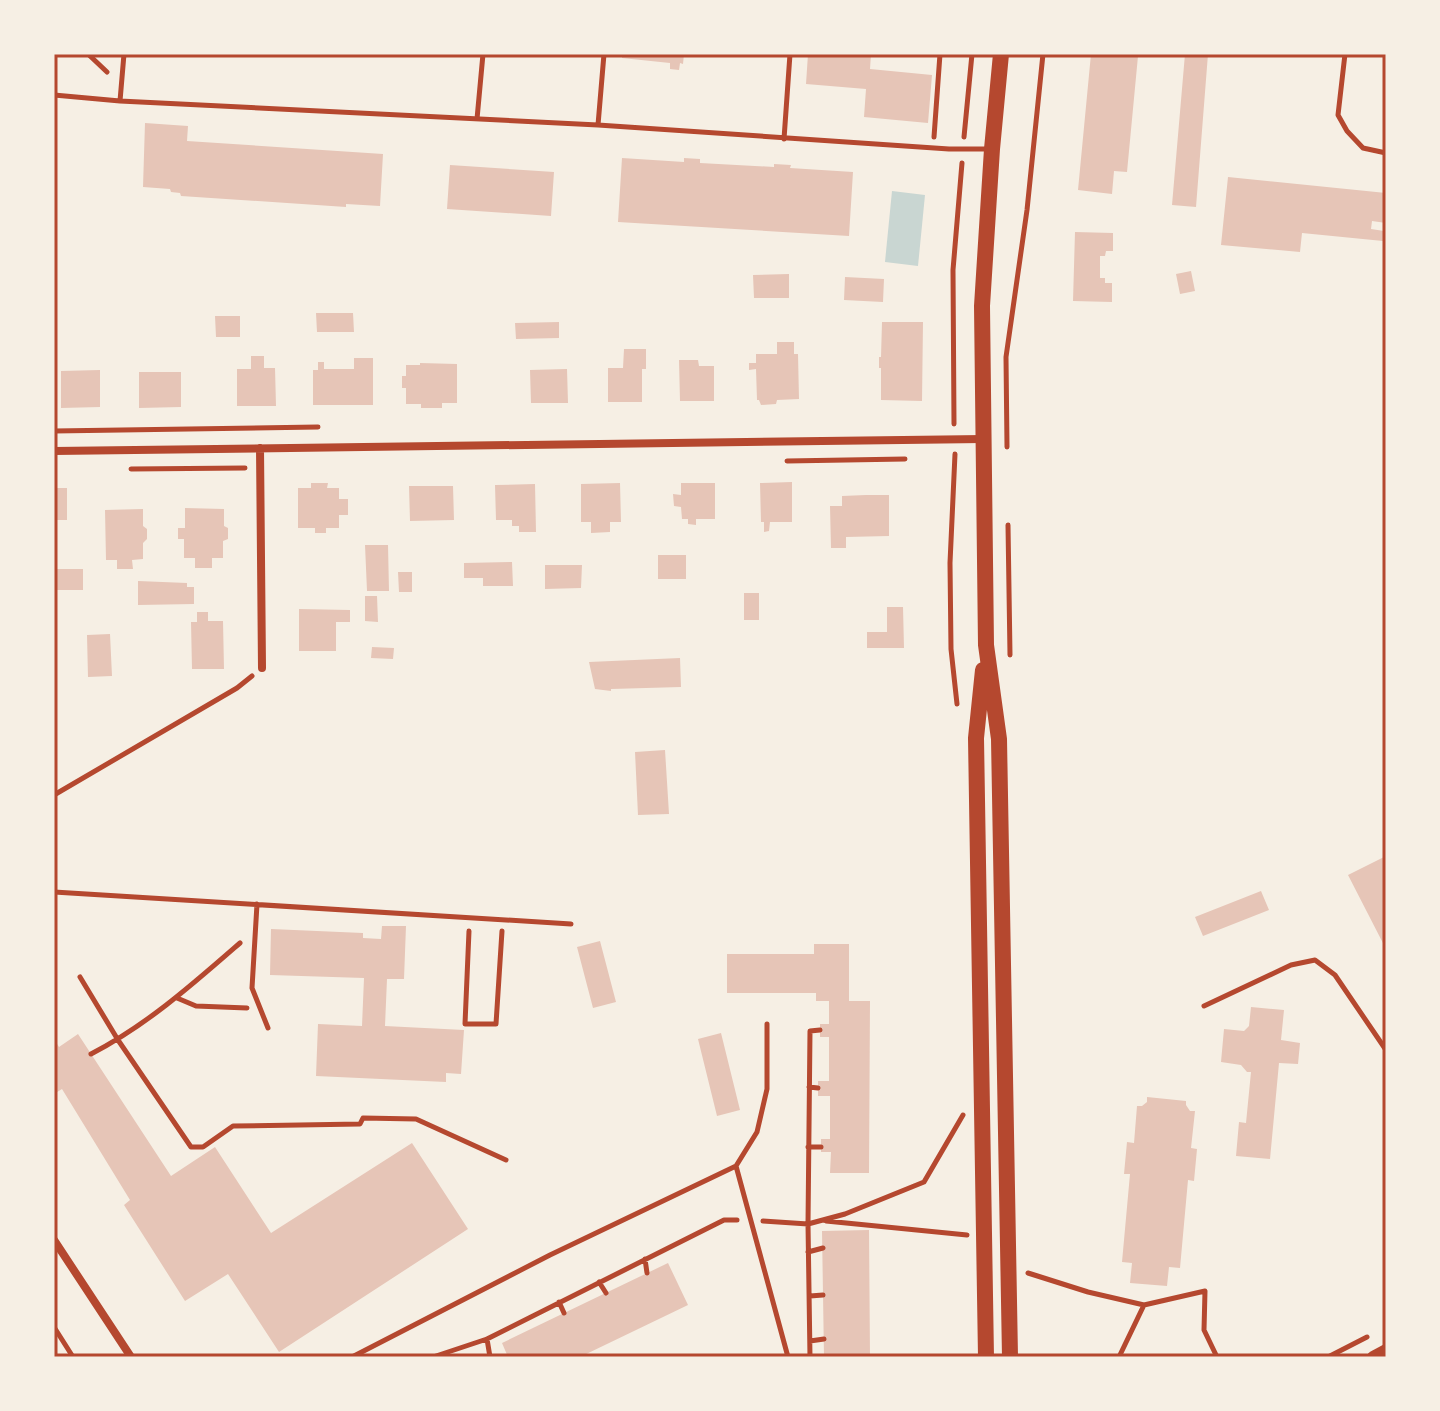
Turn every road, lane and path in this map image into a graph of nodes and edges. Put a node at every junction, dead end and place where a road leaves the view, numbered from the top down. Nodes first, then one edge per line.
1 (124, 54) edge
2 (483, 54) edge
3 (604, 54) edge
4 (790, 54) edge
5 (940, 54) edge
6 (972, 54) edge
7 (1001, 54) edge
8 (1043, 54) edge
9 (1345, 54) edge
10 (54, 95) edge
11 (120, 101) junction
12 (477, 119) junction
13 (598, 125) junction
14 (784, 139) junction
15 (933, 146) junction
16 (963, 149) junction
17 (992, 149) junction
18 (1386, 153) edge
19 (318, 427) dead end
20 (54, 431) edge
21 (954, 439) junction
22 (983, 439) junction
23 (1007, 439) dead end
24 (260, 448) junction
25 (54, 451) edge
26 (955, 457) dead end
27 (986, 645) junction
28 (262, 668) joint
29 (54, 795) edge
30 (54, 892) edge
31 (257, 904) junction
32 (470, 918) junction
33 (503, 920) junction
34 (571, 924) dead end
35 (256, 930) junction
36 (80, 977) dead end
37 (177, 998) junction
38 (1204, 1006) dead end
39 (260, 1009) junction
40 (767, 1024) dead end
41 (268, 1028) dead end
42 (820, 1030) dead end
43 (118, 1040) junction
44 (1386, 1050) edge
45 (91, 1054) dead end
46 (809, 1087) junction
47 (818, 1088) dead end
48 (808, 1147) junction
49 (821, 1147) dead end
50 (506, 1160) dead end
51 (736, 1166) junction
52 (821, 1221) dead end
53 (968, 1235) dead end
54 (54, 1240) edge
55 (823, 1248) dead end
56 (808, 1252) junction
57 (645, 1259) dead end
58 (1022, 1271) dead end
59 (647, 1273) dead end
60 (599, 1282) dead end
61 (606, 1293) dead end
62 (823, 1295) dead end
63 (810, 1296) junction
64 (559, 1302) dead end
65 (1144, 1305) junction
66 (564, 1313) dead end
67 (518, 1323) dead end
68 (54, 1327) edge
69 (524, 1333) dead end
70 (1374, 1333) dead end
71 (824, 1339) dead end
72 (810, 1341) junction
73 (1386, 1350) edge
74 (73, 1357) edge
75 (131, 1357) edge
76 (352, 1357) edge
77 (433, 1357) edge
78 (490, 1357) edge
79 (788, 1357) edge
80 (810, 1357) edge
81 (986, 1357) edge
82 (1010, 1357) edge
83 (1119, 1357) edge
84 (1217, 1357) edge
85 (1328, 1357) edge
86 (1373, 1357) edge

1 - 11 lane
2 - 12 lane
3 - 13 lane
4 - 14 lane
5 - 15 path
6 - 16 path
7 - 17 main road
8 - 23 path
9 - 18 lane
10 - 11 lane
11 - 12 lane
12 - 13 lane
13 - 14 lane
14 - 15 lane
15 - 16 lane
16 - 17 lane
16 - 21 path
17 - 22 main road
19 - 20 path
21 - 22 street
21 - 24 street
21 - 26 path
22 - 27 main road
24 - 25 street
24 - 28 street
27 - 81 main road
27 - 82 main road
28 - 29 path
30 - 31 lane
31 - 32 lane
31 - 35 lane
32 - 33 lane
32 - 33 path
33 - 34 lane
35 - 37 path
35 - 39 lane
36 - 43 path
37 - 39 path
37 - 43 path
38 - 44 lane
39 - 41 lane
40 - 51 lane
42 - 46 path
43 - 45 path
43 - 50 path
46 - 47 path
46 - 48 path
48 - 49 path
48 - 56 path
51 - 76 lane
51 - 79 lane
52 - 53 path
54 - 75 street
55 - 56 path
56 - 63 path
57 - 59 path
58 - 65 path
60 - 61 path
62 - 63 path
63 - 72 path
64 - 66 path
65 - 83 path
65 - 84 path
67 - 69 path
68 - 74 path
70 - 85 path
71 - 72 path
72 - 80 path
73 - 86 street
77 - 78 path

